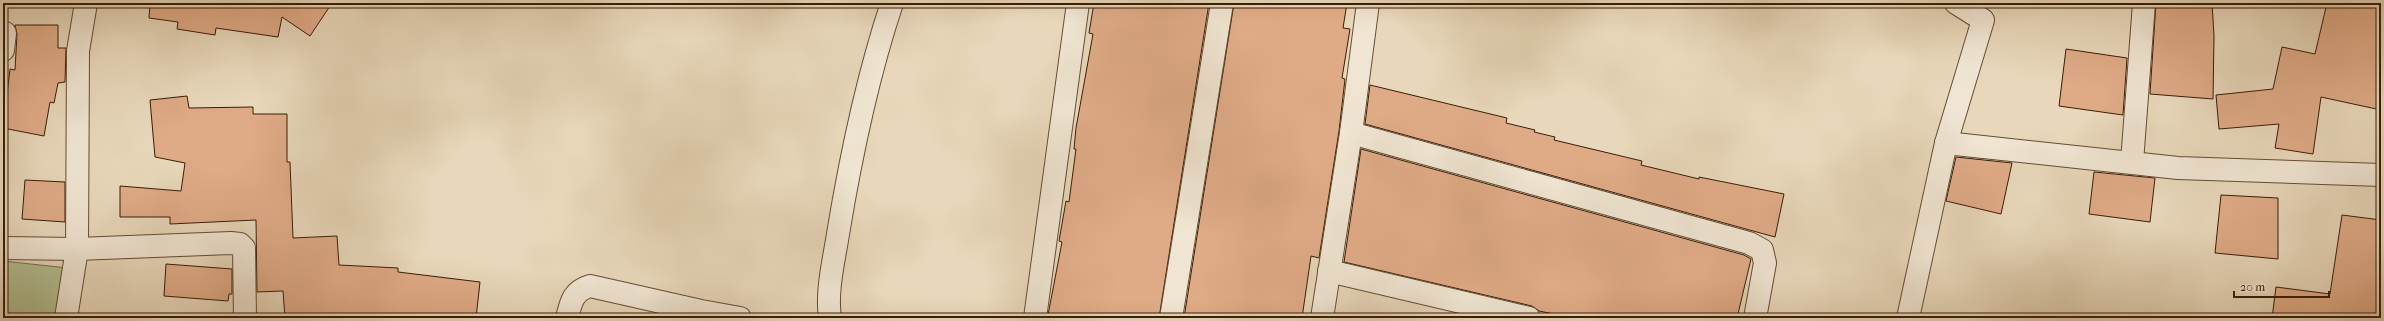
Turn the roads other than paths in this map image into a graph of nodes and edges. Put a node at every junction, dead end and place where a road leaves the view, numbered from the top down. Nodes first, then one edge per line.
1 (86, 3) edge
2 (892, 3) edge
3 (1078, 3) edge
4 (1222, 3) edge
5 (1368, 3) edge
6 (1956, 3) edge
7 (2144, 3) edge
8 (1351, 133) junction
9 (1946, 143) junction
10 (2132, 162) junction
11 (2381, 175) edge
12 (3, 248) edge
13 (77, 249) junction
14 (1329, 271) junction
15 (700, 315) edge
16 (66, 318) edge
17 (245, 318) edge
18 (567, 318) edge
19 (740, 318) edge
20 (830, 318) edge
21 (1035, 318) edge
22 (1172, 318) edge
23 (1322, 318) edge
24 (1529, 318) edge
25 (1755, 318) edge
26 (1908, 318) edge

1 - 13 street
2 - 20 street
3 - 21 street
4 - 22 street
5 - 8 street
6 - 9 street
7 - 10 street
8 - 14 street
8 - 25 street
9 - 10 street
9 - 26 street
10 - 11 street
12 - 13 street
13 - 16 street
13 - 17 street
14 - 23 street
14 - 24 street
15 - 18 street
15 - 19 street

